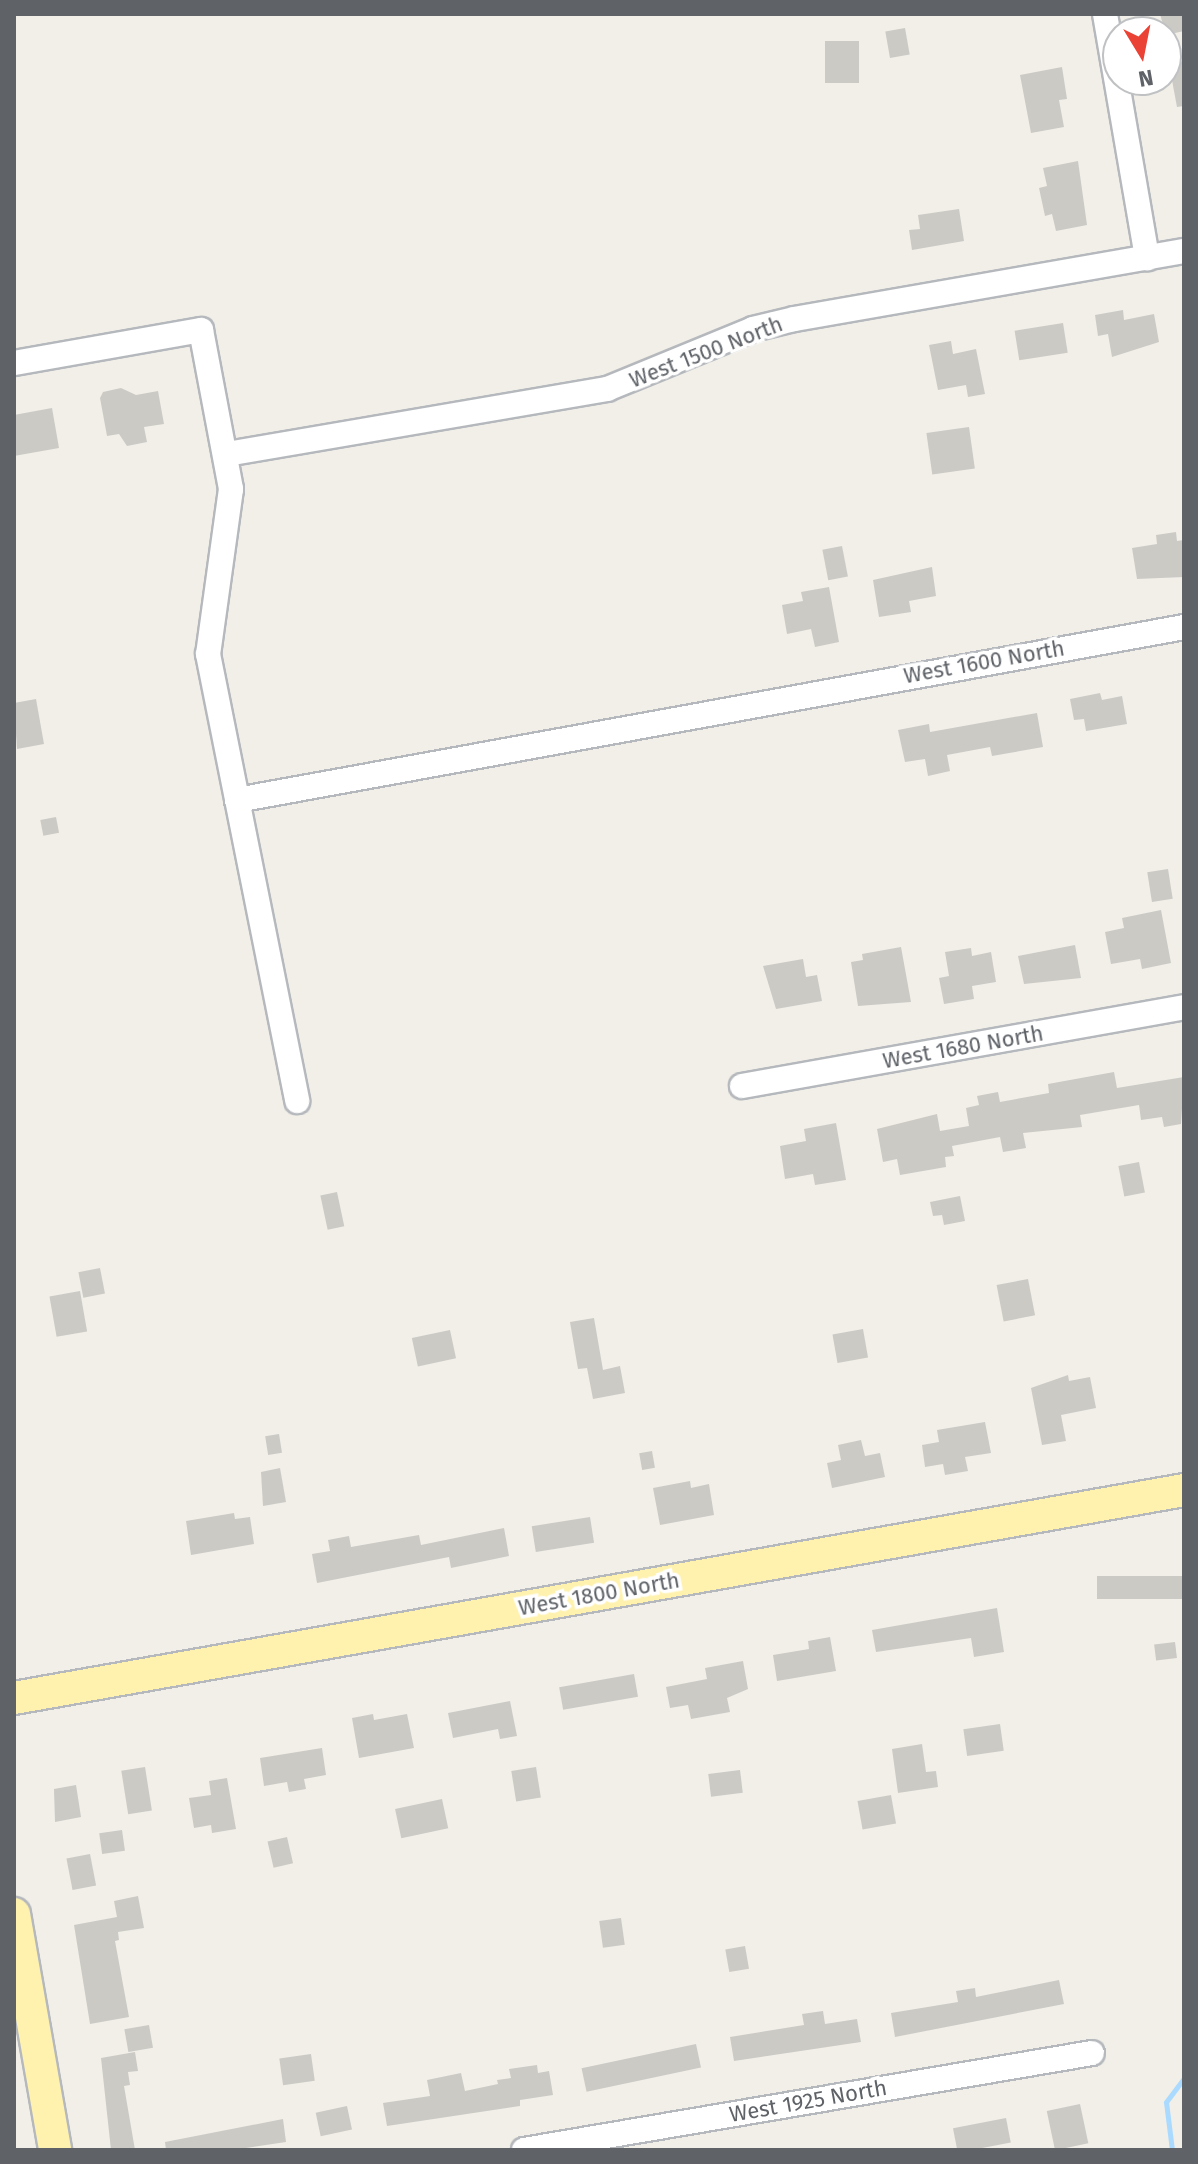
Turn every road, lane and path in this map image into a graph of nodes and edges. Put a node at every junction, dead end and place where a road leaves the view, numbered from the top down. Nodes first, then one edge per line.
1 (1105, 14) edge
2 (1184, 251) edge
3 (1147, 258) junction
4 (14, 363) edge
5 (227, 454) junction
6 (1184, 627) edge
7 (237, 800) junction
8 (1184, 1007) edge
9 (742, 1086) dead end
10 (297, 1101) dead end
11 (1184, 1490) edge
12 (14, 1698) edge
13 (14, 1914) edge
14 (1092, 2053) dead end
15 (55, 2150) edge
16 (524, 2150) edge

1 - 3 street
2 - 3 street, West 1500 North
3 - 5 street, West 1500 North
4 - 5 street
5 - 7 street
6 - 7 street, West 1600 North
7 - 10 street
8 - 9 street, West 1680 North
11 - 12 main road, West 1800 North
13 - 15 main road
14 - 16 street, West 1925 North

